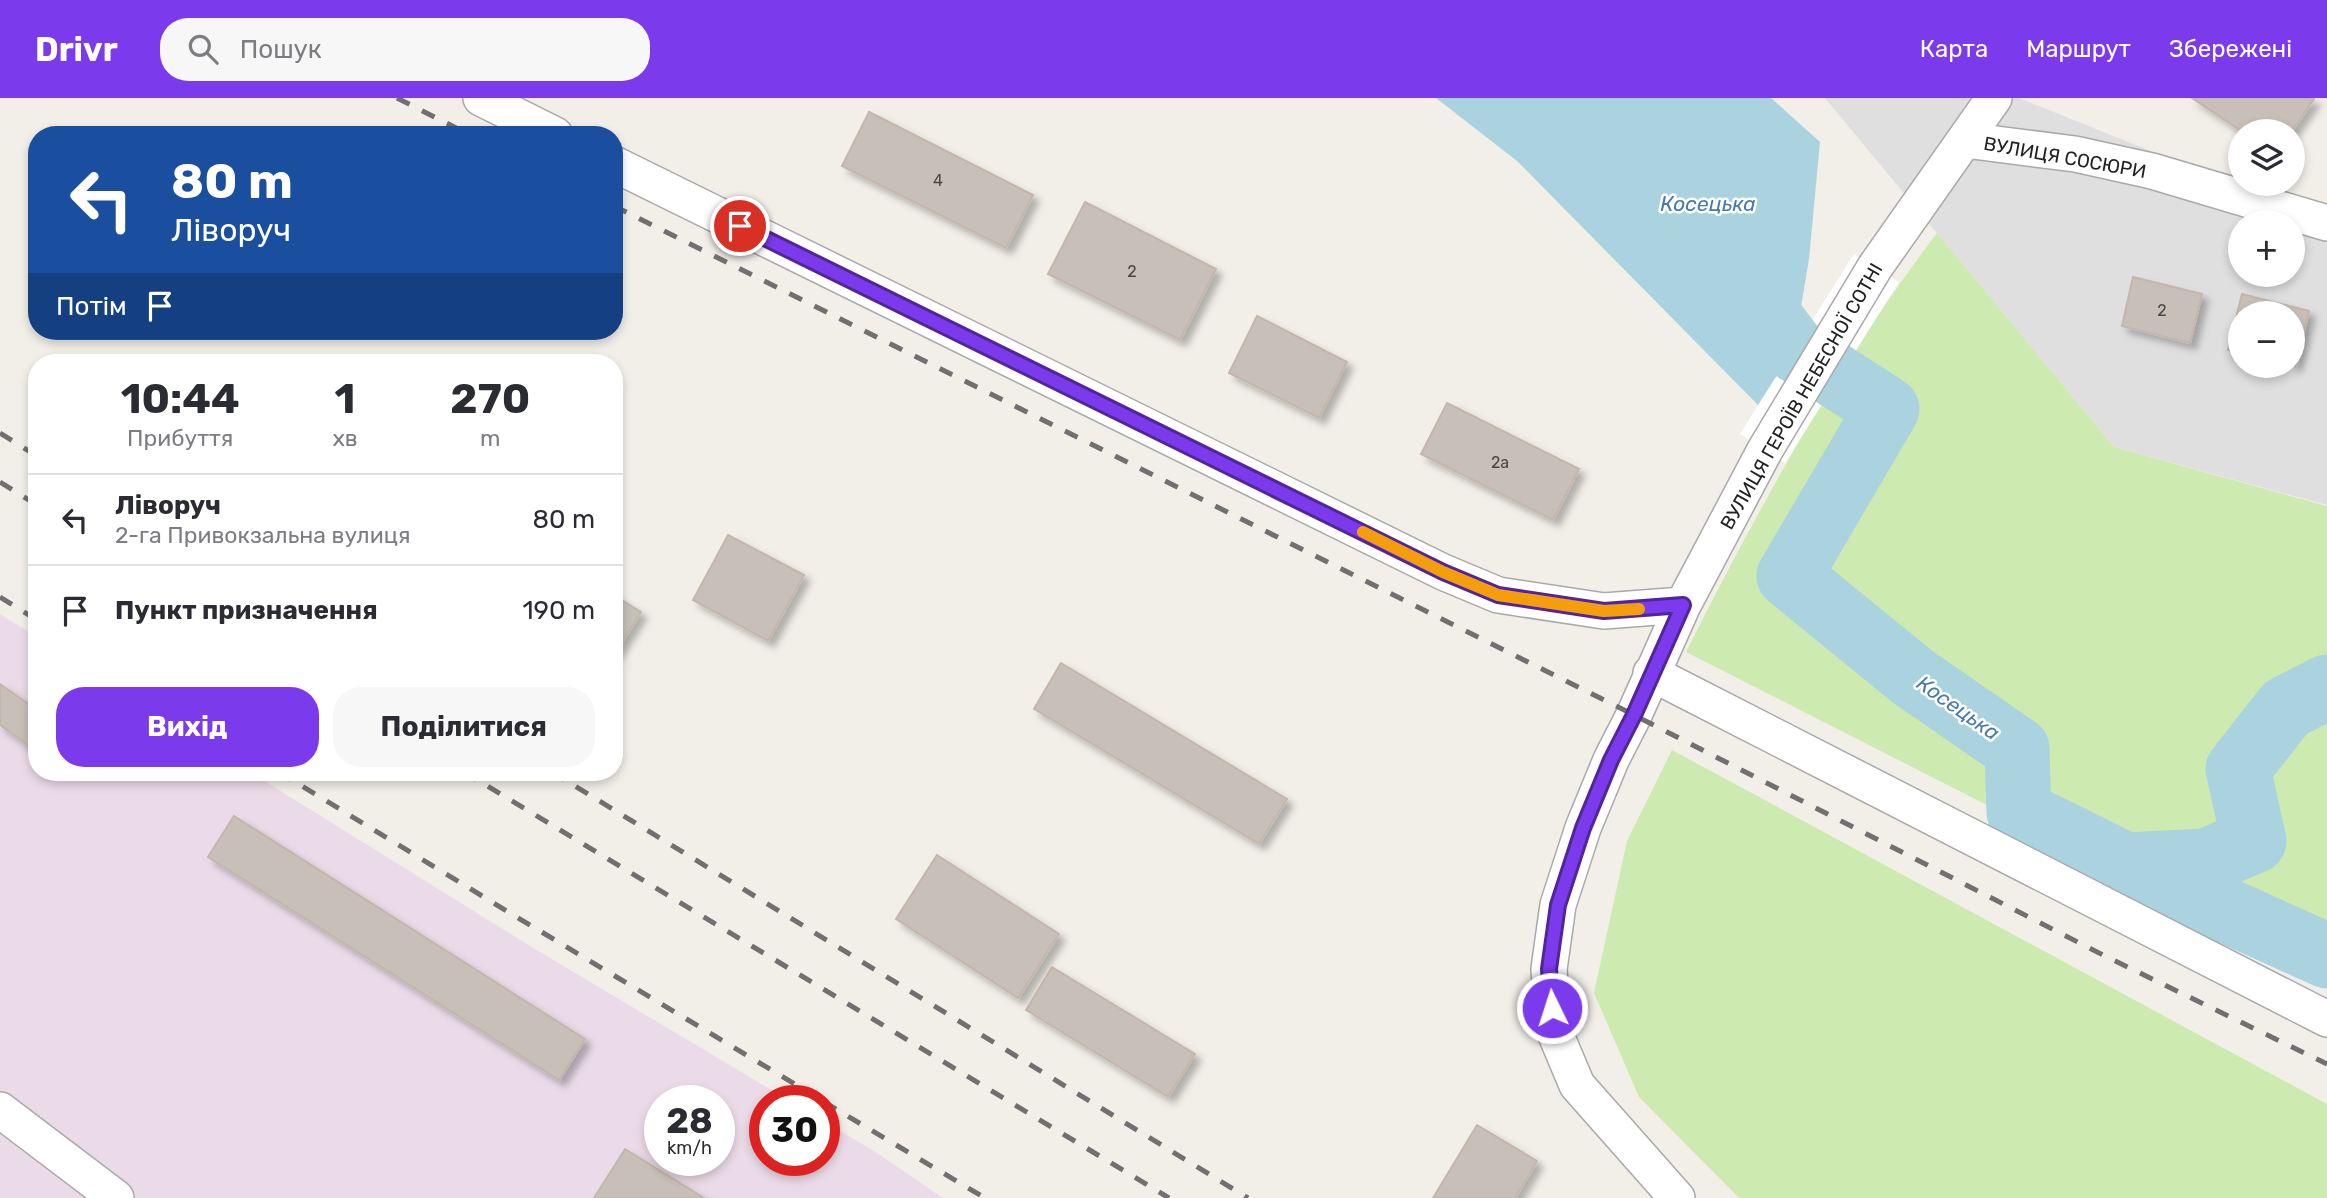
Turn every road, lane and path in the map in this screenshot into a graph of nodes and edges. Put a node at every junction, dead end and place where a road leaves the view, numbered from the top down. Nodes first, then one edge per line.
1 (481, 98) edge
2 (1994, 98) edge
3 (537, 126) edge
4 (1965, 140) junction
5 (623, 168) edge
6 (2327, 223) edge
7 (1683, 605) junction
8 (1651, 673) junction
9 (2327, 1019) edge
10 (0, 1110) edge
11 (116, 1198) edge
12 (1677, 1198) edge

1 - 3 street
2 - 4 street, ВУЛИЦЯ ГЕРОЇВ НЕБЕСНОЇ СОТНІ
4 - 6 street, ВУЛИЦЯ СОСЮРИ
4 - 7 street, ВУЛИЦЯ ГЕРОЇВ НЕБЕСНОЇ СОТНІ
5 - 7 street
7 - 8 street, ВУЛИЦЯ ГЕРОЇВ НЕБЕСНОЇ СОТНІ
8 - 9 street
8 - 12 street, ВУЛИЦЯ ГЕРОЇВ НЕБЕСНОЇ СОТНІ
10 - 11 street

